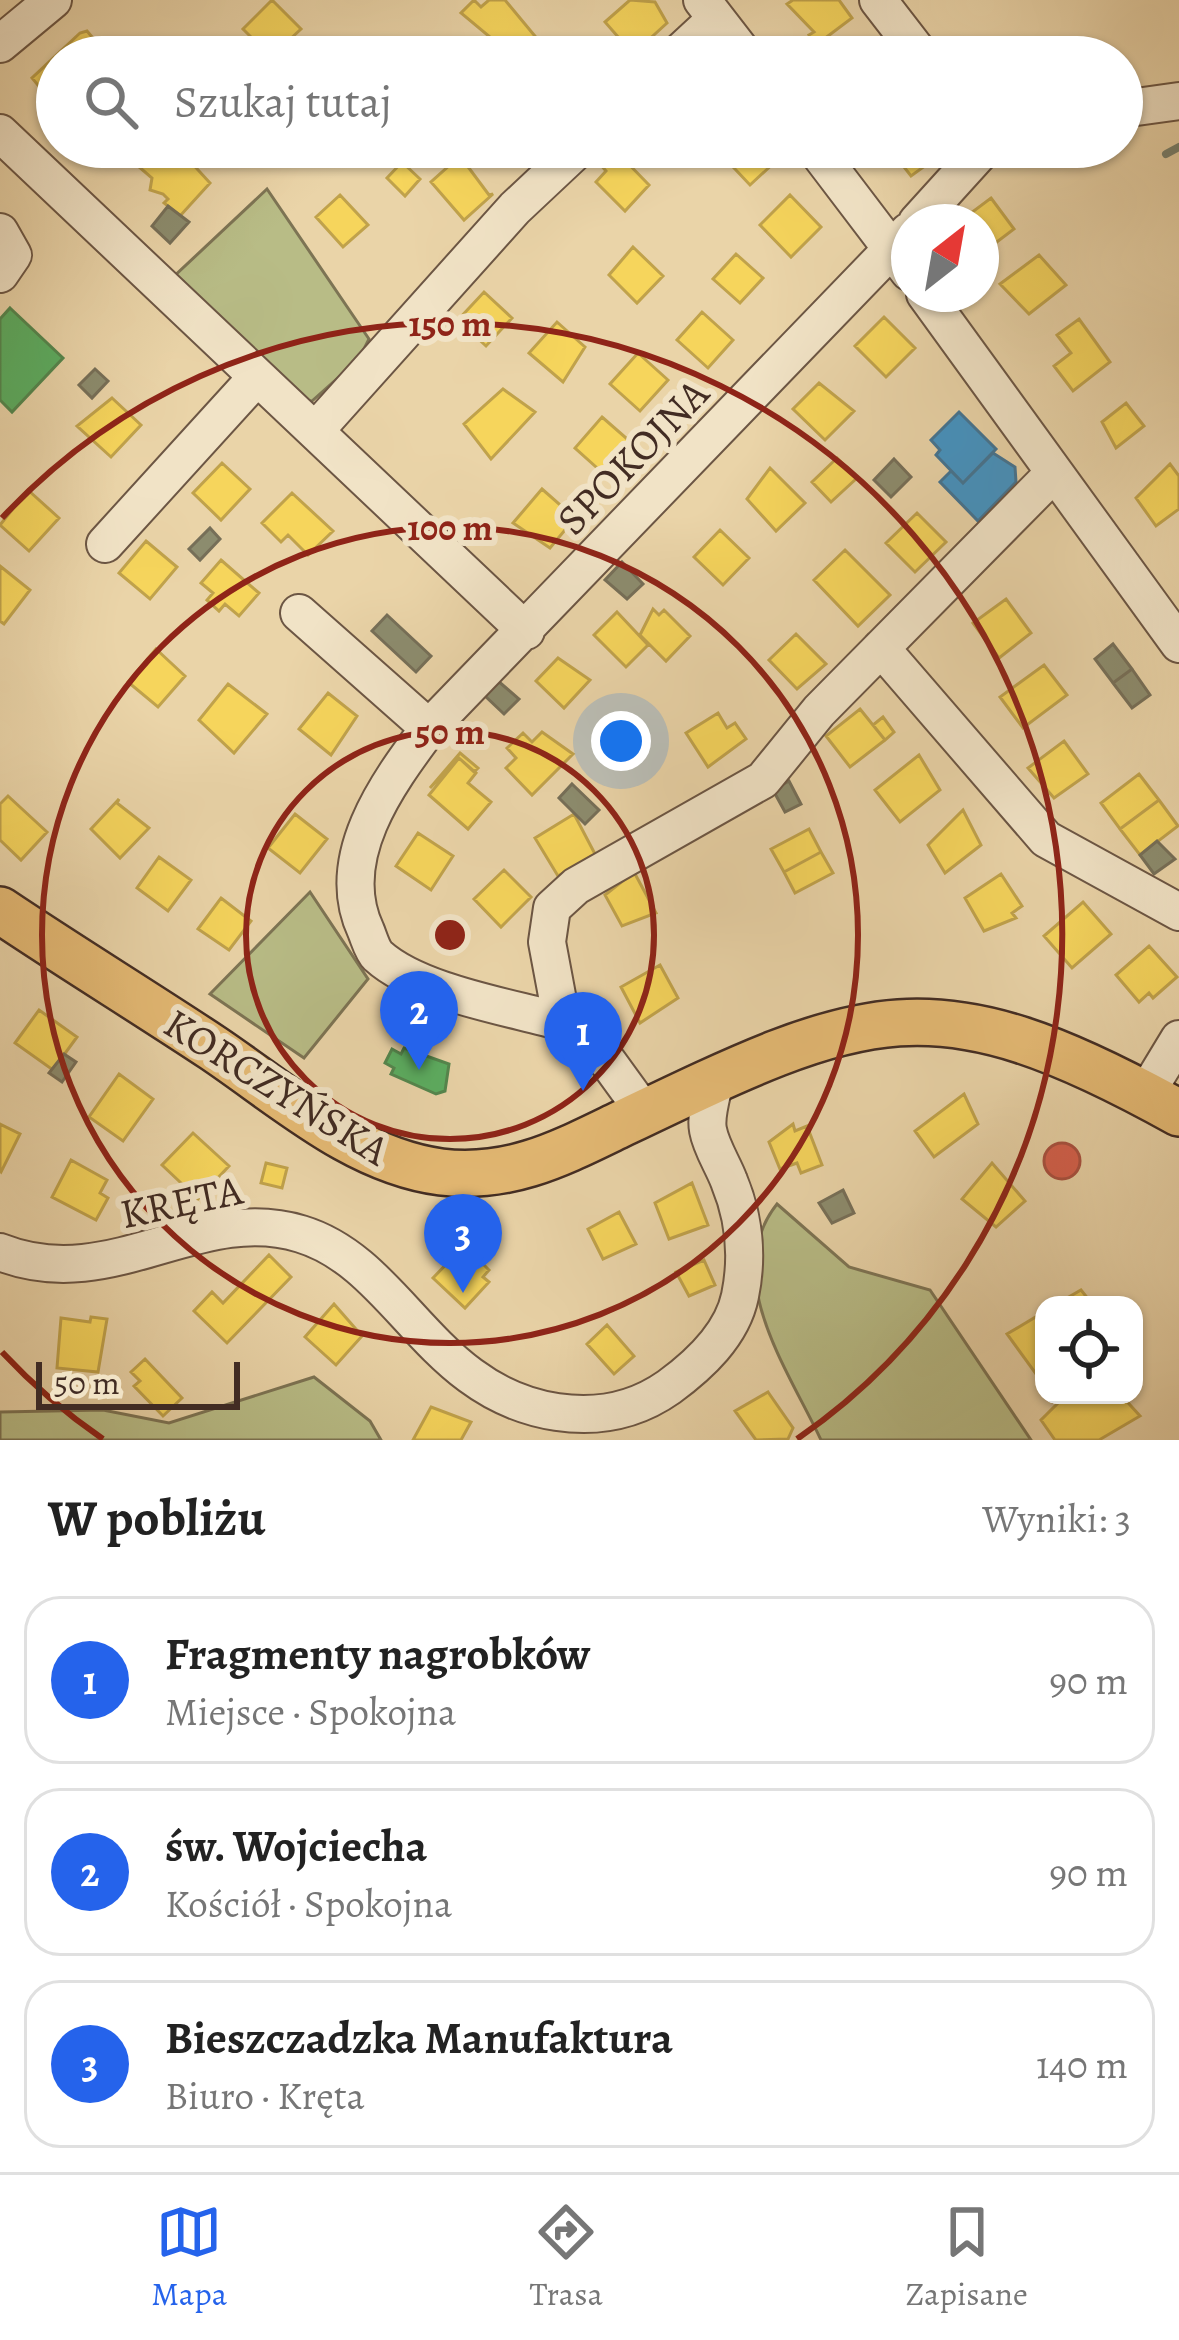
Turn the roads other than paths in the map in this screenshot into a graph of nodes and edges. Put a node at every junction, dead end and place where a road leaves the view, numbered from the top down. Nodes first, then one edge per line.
1 (53, 0) edge
2 (878, 0) edge
3 (709, 9) edge
4 (690, 36) edge
5 (730, 36) edge
6 (906, 36) edge
7 (0, 44) edge
8 (1179, 101) edge
9 (1143, 107) edge
10 (0, 133) edge
11 (36, 167) edge
12 (37, 168) edge
13 (558, 168) edge
14 (834, 168) edge
15 (968, 168) edge
16 (939, 204) edge
17 (891, 226) edge
18 (0, 232) edge
19 (891, 259) edge
20 (0, 274) edge
21 (938, 312) edge
22 (256, 378) junction
23 (315, 431) junction
24 (1054, 473) junction
25 (106, 544) dead end
26 (299, 614) dead end
27 (526, 631) junction
28 (1179, 644) edge
29 (881, 648) junction
30 (429, 728) junction
31 (0, 910) edge
32 (1179, 912) edge
33 (562, 1022) junction
34 (1179, 1039) edge
35 (716, 1076) junction
36 (1162, 1104) edge
37 (651, 1111) junction
38 (707, 1128) junction
39 (0, 1252) edge

1 - 7 street
2 - 6 street
3 - 4 street
3 - 5 street
8 - 9 street
10 - 11 street
12 - 22 street
13 - 23 street
14 - 17 street
15 - 16 street, SPOKOJNA
18 - 20 street
19 - 27 street, SPOKOJNA
21 - 24 street
22 - 23 street
22 - 25 street
23 - 27 street
24 - 28 street
24 - 29 street
26 - 30 street
27 - 30 street, SPOKOJNA
29 - 32 street
29 - 33 street
30 - 33 street, SPOKOJNA
31 - 37 main road, KORCZYŃSKA
33 - 37 street, SPOKOJNA
34 - 36 street
35 - 36 main road, KORCZYŃSKA
35 - 37 main road, KORCZYŃSKA
35 - 38 street
37 - 38 street
38 - 39 street, KRĘTA

